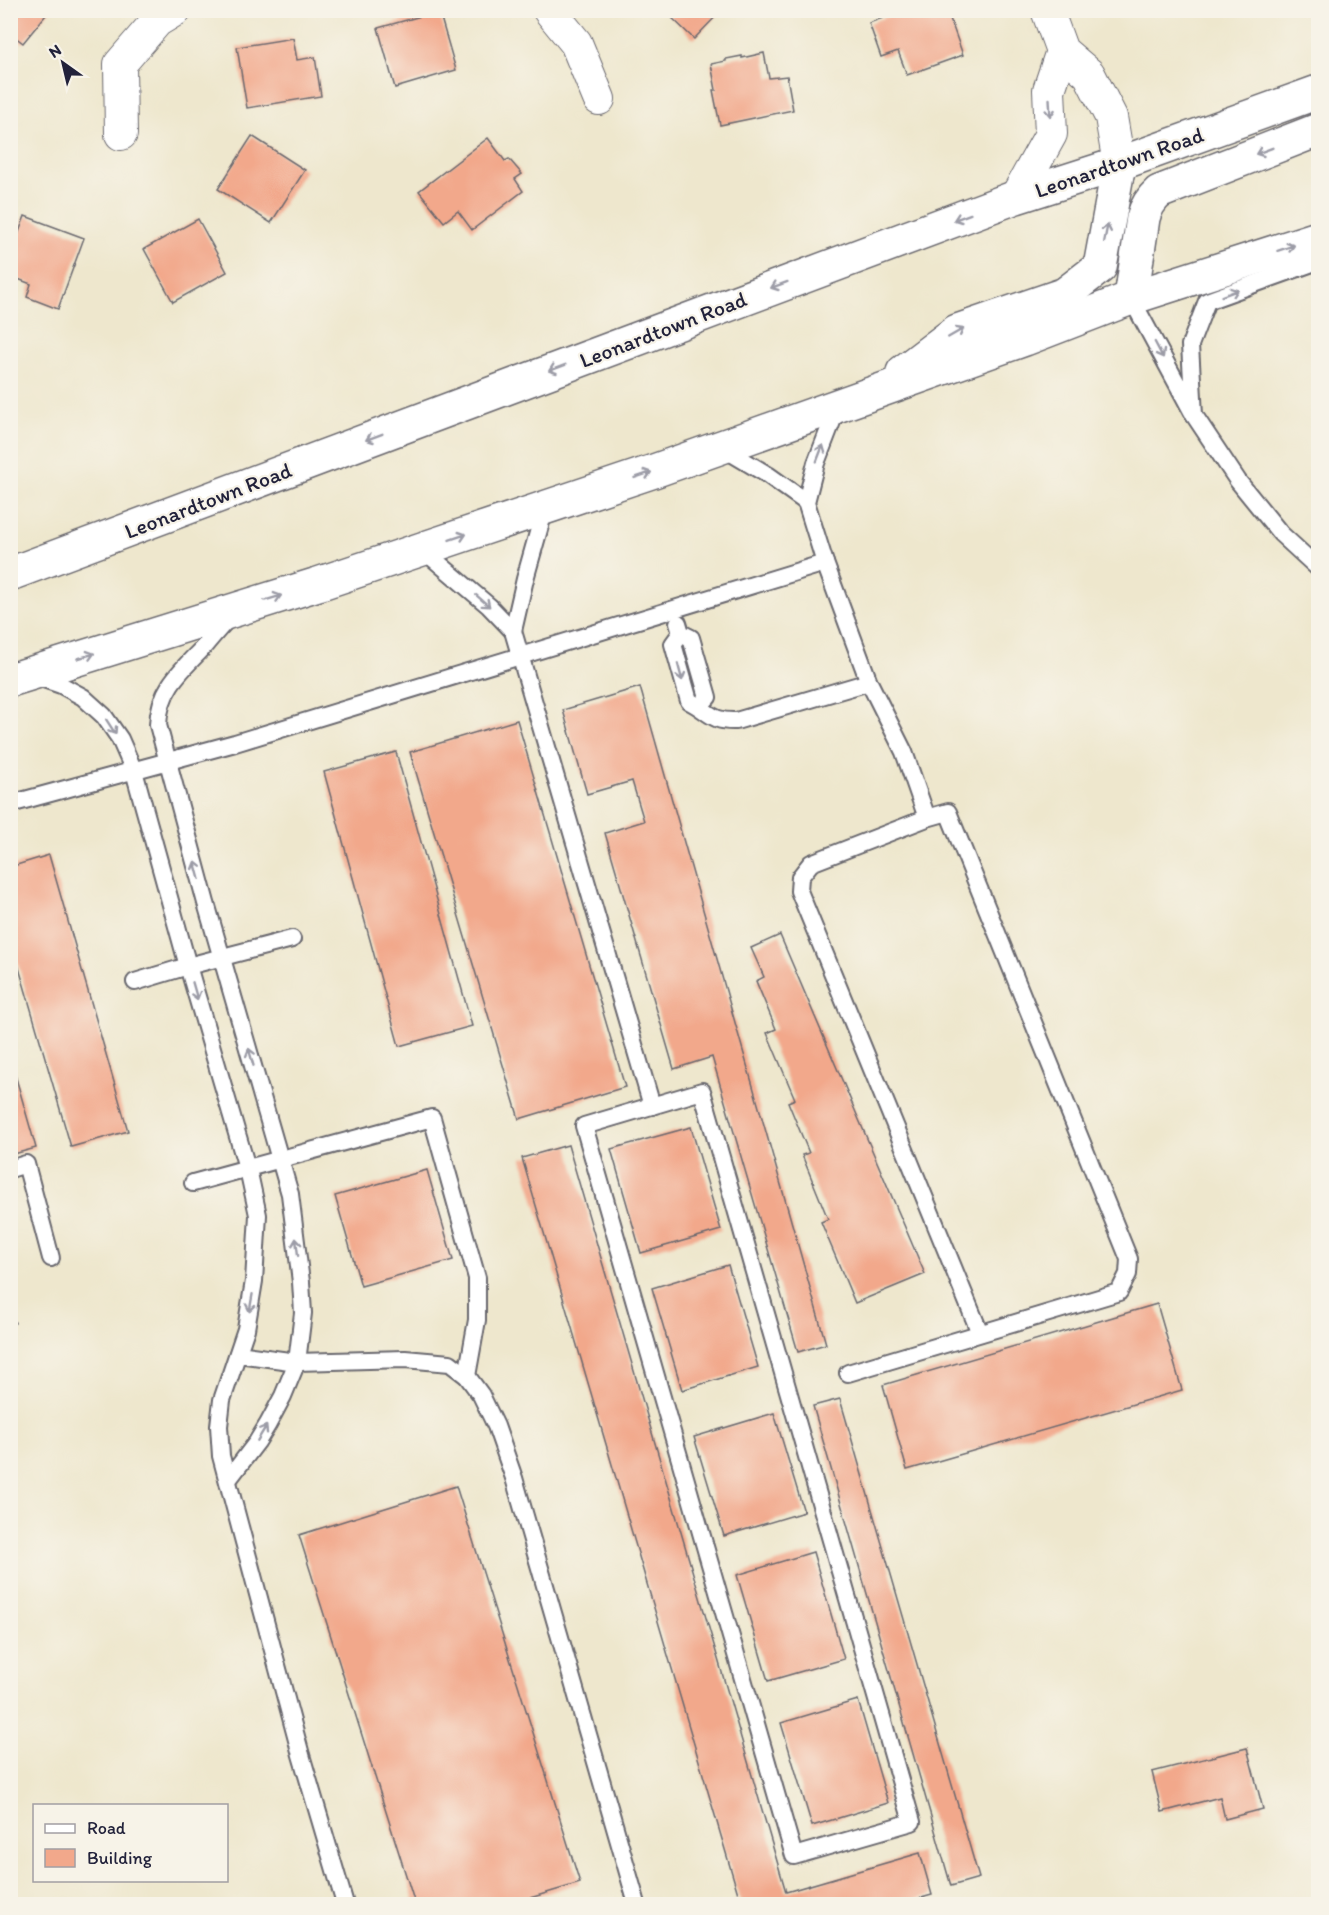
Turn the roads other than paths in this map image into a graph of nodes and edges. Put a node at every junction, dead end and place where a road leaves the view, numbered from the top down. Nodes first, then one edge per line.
1 (175, 10) edge
2 (549, 10) edge
3 (1047, 10) edge
4 (1062, 51) junction
5 (1318, 92) edge
6 (599, 99) dead end
7 (1318, 130) edge
8 (121, 134) dead end
9 (1119, 164) junction
10 (1016, 197) junction
11 (1318, 238) edge
12 (1318, 261) edge
13 (1131, 298) junction
14 (875, 392) junction
15 (839, 405) junction
16 (1194, 415) junction
17 (721, 447) junction
18 (806, 502) junction
19 (545, 508) junction
20 (422, 549) junction
21 (825, 563) junction
22 (1318, 568) edge
23 (10, 574) edge
24 (236, 610) junction
25 (675, 610) junction
26 (513, 631) junction
27 (520, 655) junction
28 (20, 677) edge
29 (869, 682) junction
30 (168, 761) junction
31 (134, 771) junction
32 (10, 804) edge
33 (927, 818) junction
34 (291, 939) dead end
35 (222, 957) junction
36 (188, 966) junction
37 (135, 982) dead end
38 (652, 1106) junction
39 (280, 1160) junction
40 (247, 1168) junction
41 (10, 1169) edge
42 (193, 1184) dead end
43 (51, 1258) dead end
44 (980, 1333) junction
45 (238, 1354) junction
46 (297, 1362) junction
47 (848, 1373) dead end
48 (467, 1376) junction
49 (228, 1480) junction
50 (345, 1905) edge
51 (636, 1905) edge

1 - 8 street
2 - 6 street
3 - 4 street
4 - 9 street
4 -> 10 street
5 - 9 highway, Leonardtown Road
7 -> 13 highway
9 - 10 highway, Leonardtown Road
14 -> 9 highway
10 -> 23 highway, Leonardtown Road
13 -> 11 highway
16 -> 12 lane
13 - 14 highway
13 -> 16 lane
14 - 15 highway
15 - 17 highway
18 -> 15 lane
16 - 22 lane
17 - 18 lane
19 -> 17 highway
18 - 21 lane
20 -> 19 highway
19 - 26 lane
24 -> 20 highway
20 -> 26 lane
21 - 25 lane
21 - 29 lane
28 -> 24 highway
24 - 30 lane
25 - 27 lane
25 - 29 lane
26 - 27 lane
27 - 30 lane
27 - 38 lane
28 -> 31 lane
29 - 33 lane
30 - 31 lane
35 -> 30 lane
31 - 32 lane
31 - 36 lane
33 - 44 lane
33 - 44 lane
34 - 35 lane
35 - 36 lane
39 -> 35 lane
36 - 37 lane
36 -> 40 lane
38 - 38 lane
39 - 40 lane
46 -> 39 lane
39 - 48 lane
40 - 42 lane
40 -> 45 lane
41 - 43 lane
44 - 47 lane
45 - 46 lane
45 - 49 lane
46 - 48 lane
49 -> 46 lane
48 - 51 lane
49 - 50 lane

